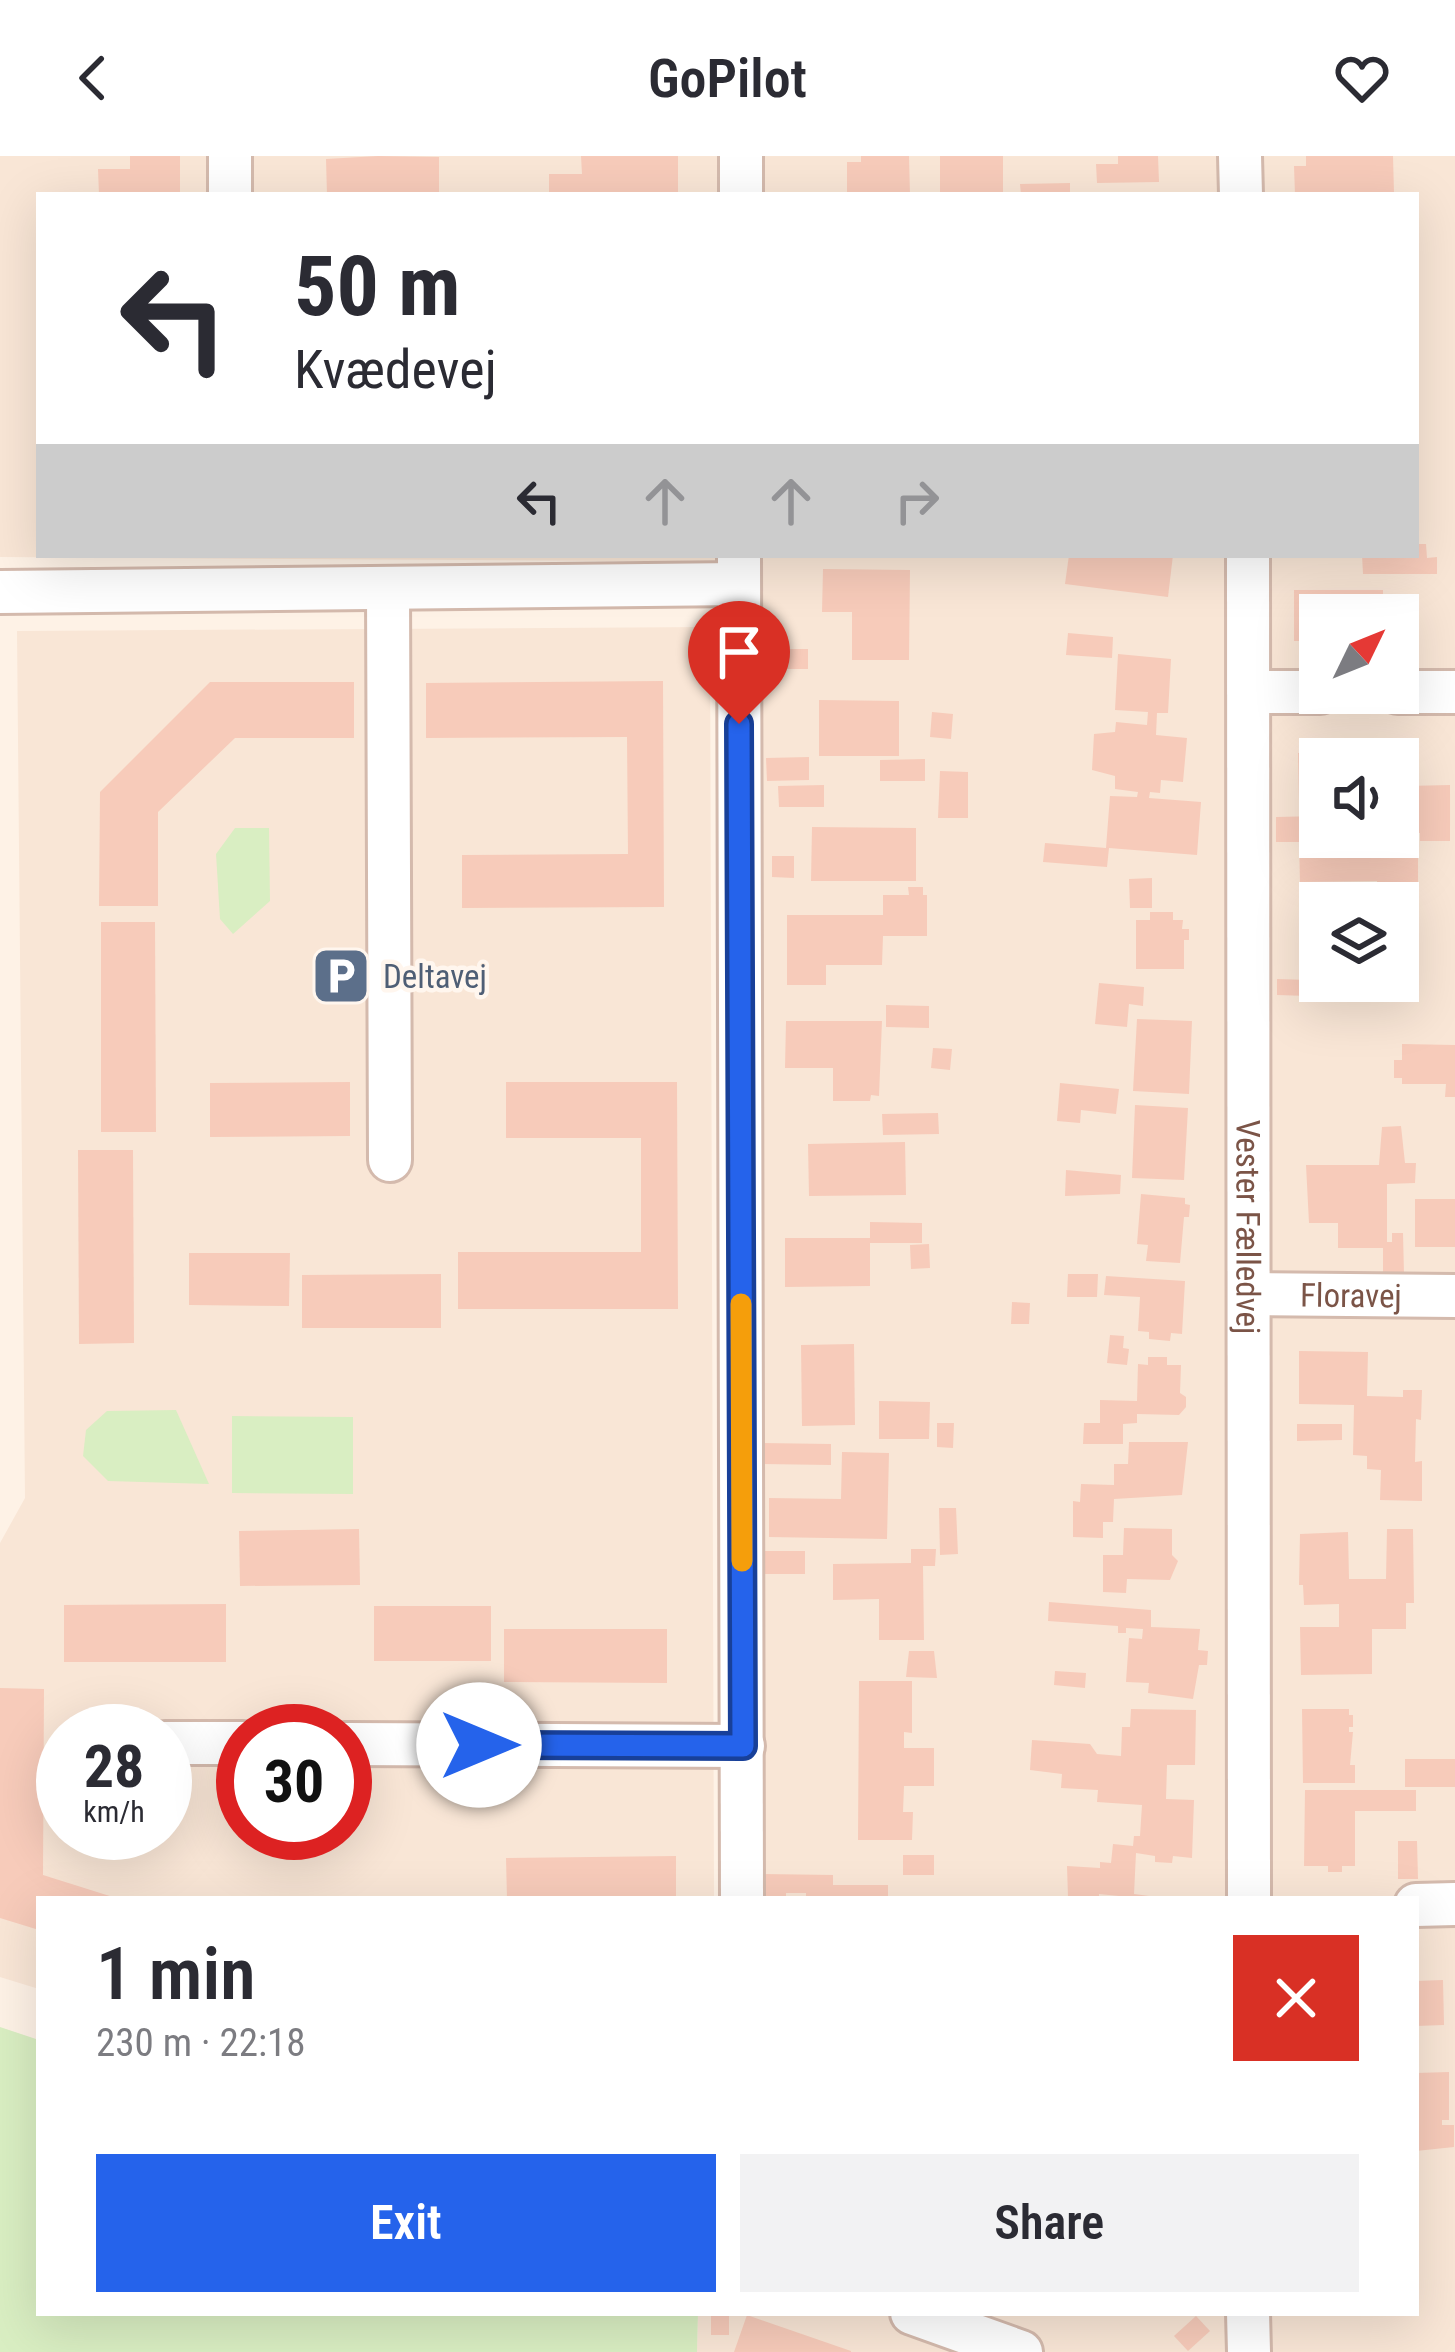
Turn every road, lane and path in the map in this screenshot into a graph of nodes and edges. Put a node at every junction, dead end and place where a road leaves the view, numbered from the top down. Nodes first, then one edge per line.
1 (230, 156) edge
2 (741, 156) edge
3 (1240, 156) edge
4 (230, 192) edge
5 (741, 192) edge
6 (1241, 192) edge
7 (1247, 558) edge
8 (739, 570) edge
9 (229, 572) edge
10 (388, 588) junction
11 (0, 592) edge
12 (1250, 692) junction
13 (1299, 692) edge
14 (1419, 692) edge
15 (1455, 692) edge
16 (390, 1160) dead end
17 (1249, 1294) junction
18 (1455, 1296) edge
19 (372, 1744) edge
20 (743, 1746) junction
21 (742, 1896) edge
22 (1249, 1896) edge
23 (1455, 1904) edge
24 (1419, 1905) edge
25 (921, 2316) edge
26 (1248, 2316) edge
27 (1021, 2352) edge
28 (1249, 2352) edge

1 - 4 street
2 - 5 street
3 - 6 street
7 - 12 street, Vester Fælledvej
8 - 10 street
8 - 20 street
9 - 10 street
9 - 11 street
10 - 16 street
12 - 13 street
12 - 17 street, Vester Fælledvej
14 - 15 street
17 - 18 street, Floravej
17 - 22 street, Vester Fælledvej
19 - 20 street
20 - 21 street
23 - 24 street
25 - 27 street
26 - 28 street

